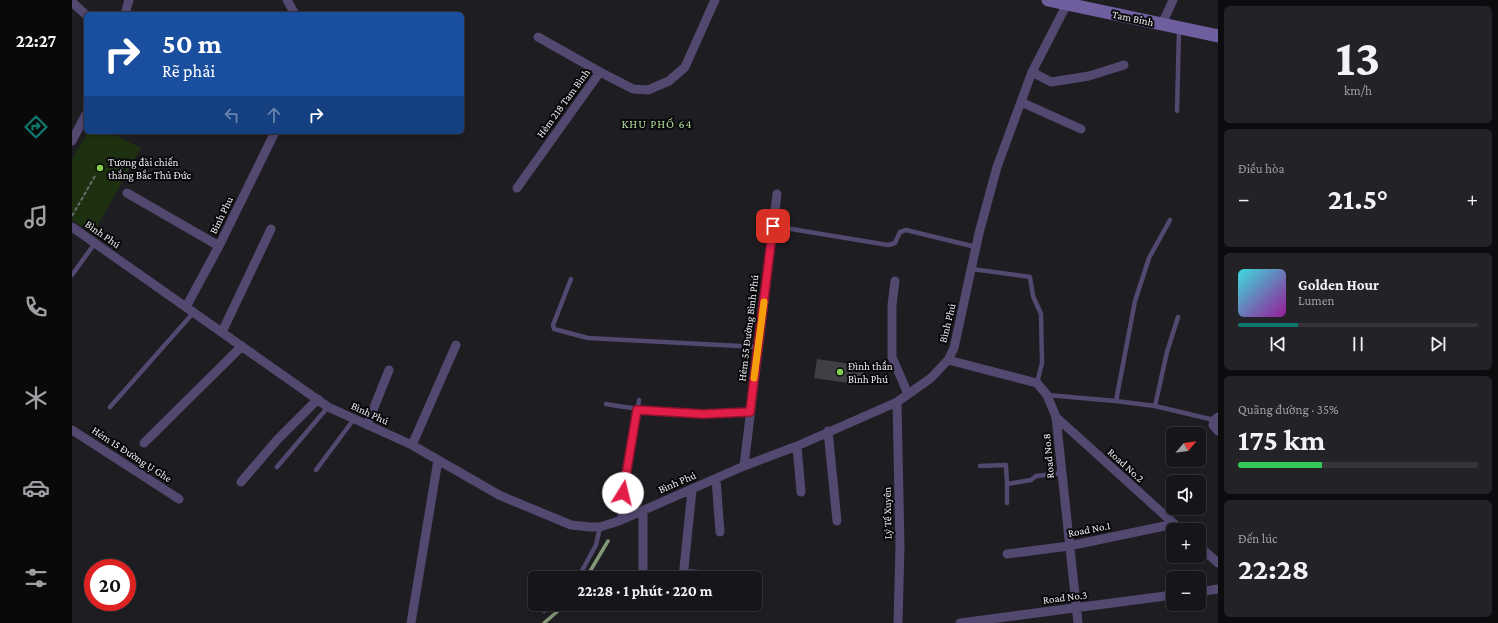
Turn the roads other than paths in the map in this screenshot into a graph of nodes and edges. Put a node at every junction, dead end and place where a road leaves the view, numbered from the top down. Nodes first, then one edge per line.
1 (130, 0) edge
2 (286, 0) edge
3 (715, 0) edge
4 (1173, 0) edge
5 (1057, 1) edge
6 (72, 2) edge
7 (126, 12) edge
8 (294, 12) edge
9 (84, 13) edge
10 (1162, 24) junction
11 (1179, 28) junction
12 (538, 36) dead end
13 (1218, 36) edge
14 (1124, 65) dead end
15 (600, 72) junction
16 (1032, 72) junction
17 (1021, 102) junction
18 (1178, 111) dead end
19 (84, 118) edge
20 (1081, 129) dead end
21 (274, 134) edge
22 (72, 141) edge
23 (517, 188) dead end
24 (127, 193) dead end
25 (777, 194) dead end
26 (1170, 220) dead end
27 (773, 226) junction
28 (72, 227) edge
29 (271, 229) dead end
30 (95, 243) junction
31 (219, 246) junction
32 (976, 248) junction
33 (972, 269) junction
34 (72, 275) edge
35 (571, 279) dead end
36 (895, 281) dead end
37 (190, 310) junction
38 (1178, 317) dead end
39 (222, 332) junction
40 (456, 345) dead end
41 (242, 346) junction
42 (758, 347) junction
43 (948, 360) junction
44 (389, 370) dead end
45 (1037, 383) junction
46 (908, 394) junction
47 (1047, 395) junction
48 (318, 399) junction
49 (639, 400) dead end
50 (1116, 401) junction
51 (897, 402) junction
52 (606, 404) dead end
53 (328, 406) junction
54 (1155, 406) junction
55 (110, 407) dead end
56 (637, 410) junction
57 (750, 412) junction
58 (1056, 417) junction
59 (1216, 418) edge
60 (354, 419) junction
61 (367, 425) junction
62 (72, 430) edge
63 (828, 431) junction
64 (1218, 431) edge
65 (144, 443) dead end
66 (412, 446) junction
67 (796, 446) junction
68 (438, 460) junction
69 (744, 466) junction
70 (980, 466) dead end
71 (277, 467) dead end
72 (316, 470) dead end
73 (1062, 473) junction
74 (716, 479) junction
75 (241, 482) dead end
76 (1007, 484) junction
77 (692, 490) junction
78 (801, 492) dead end
79 (179, 499) dead end
80 (1007, 503) dead end
81 (643, 510) junction
82 (837, 520) dead end
83 (619, 521) junction
84 (1174, 523) edge
85 (600, 527) junction
86 (1166, 529) edge
87 (720, 532) dead end
88 (1069, 546) junction
89 (1206, 552) edge
90 (1007, 554) dead end
91 (1218, 563) edge
92 (582, 571) edge
93 (642, 571) edge
94 (684, 571) edge
95 (1218, 589) edge
96 (1206, 591) edge
97 (1166, 596) edge
98 (1076, 608) junction
99 (411, 623) edge
100 (898, 623) edge
101 (960, 623) edge
102 (1078, 623) edge

1 - 7 street
2 - 8 street
3 - 15 street, Hẻm 218 Tam Bình
4 - 10 street
5 - 10 main road, Tam Binh
5 - 16 street, Bình Phú
6 - 9 street
10 - 11 main road, Tam Binh
11 - 13 main road, Tam Binh
11 - 18 lane
12 - 15 street
14 - 16 street
15 - 23 street, Hẻm 218 Tam Bình
16 - 17 street, Bình Phú
17 - 20 street
17 - 32 street, Bình Phú
19 - 22 street
21 - 31 street, Binh Phu
24 - 31 street
25 - 27 street, Hẻm 55 Đường Bình Phú
26 - 50 lane
27 - 32 lane
27 - 42 street, Hẻm 55 Đường Bình Phú
28 - 30 street, Bình Phú
29 - 39 street
30 - 34 lane
30 - 37 street, Bình Phú
31 - 37 street, Binh Phu
32 - 33 street, Bình Phú
33 - 43 street, Bình Phú
33 - 45 lane
35 - 42 lane
36 - 46 street
37 - 39 street, Bình Phú
37 - 55 lane
38 - 54 lane
39 - 41 street, Bình Phú
40 - 66 street
41 - 48 street, Bình Phú
41 - 65 street
42 - 57 street, Hẻm 55 Đường Bình Phú
43 - 45 street
43 - 46 street, Bình Phú
44 - 61 street
45 - 47 street, Road No.8
46 - 51 street, Bình Phú
47 - 50 lane
47 - 58 street, Road No.8
48 - 53 street, Bình Phú
48 - 75 street
49 - 56 lane
50 - 54 lane
51 - 63 street, Bình Phú
51 - 100 street, Lý Tế Xuyên
52 - 56 lane
53 - 60 street, Bình Phú
53 - 71 lane
54 - 59 lane
56 - 57 lane
56 - 83 lane
57 - 69 street, Hẻm 55 Đường Bình Phú
58 - 73 street, Road No.8
58 - 84 street, Road No.2
59 - 64 street
60 - 61 street, Bình Phú
60 - 72 lane
61 - 66 street, Bình Phú
62 - 79 street, Hẻm 15 Đường Ụ Ghe
63 - 67 street, Bình Phú
63 - 82 street
66 - 68 street, Bình Phú
67 - 69 street, Bình Phú
67 - 78 street
68 - 85 street, Bình Phú
68 - 99 street
69 - 74 street, Bình Phú
70 - 76 lane
73 - 76 lane
73 - 88 street, Road No.8
74 - 77 street, Bình Phú
74 - 87 street
76 - 80 lane
77 - 81 street, Bình Phú
77 - 94 street
81 - 83 street, Bình Phú
81 - 93 street
83 - 85 street, Bình Phú
85 - 92 lane
86 - 88 street, Road No.1
88 - 90 street, Road No.1
88 - 98 street, Road No.8
89 - 91 street
95 - 96 street
97 - 98 street, Road No.3
98 - 101 street, Road No.3
98 - 102 street, Road No.8

